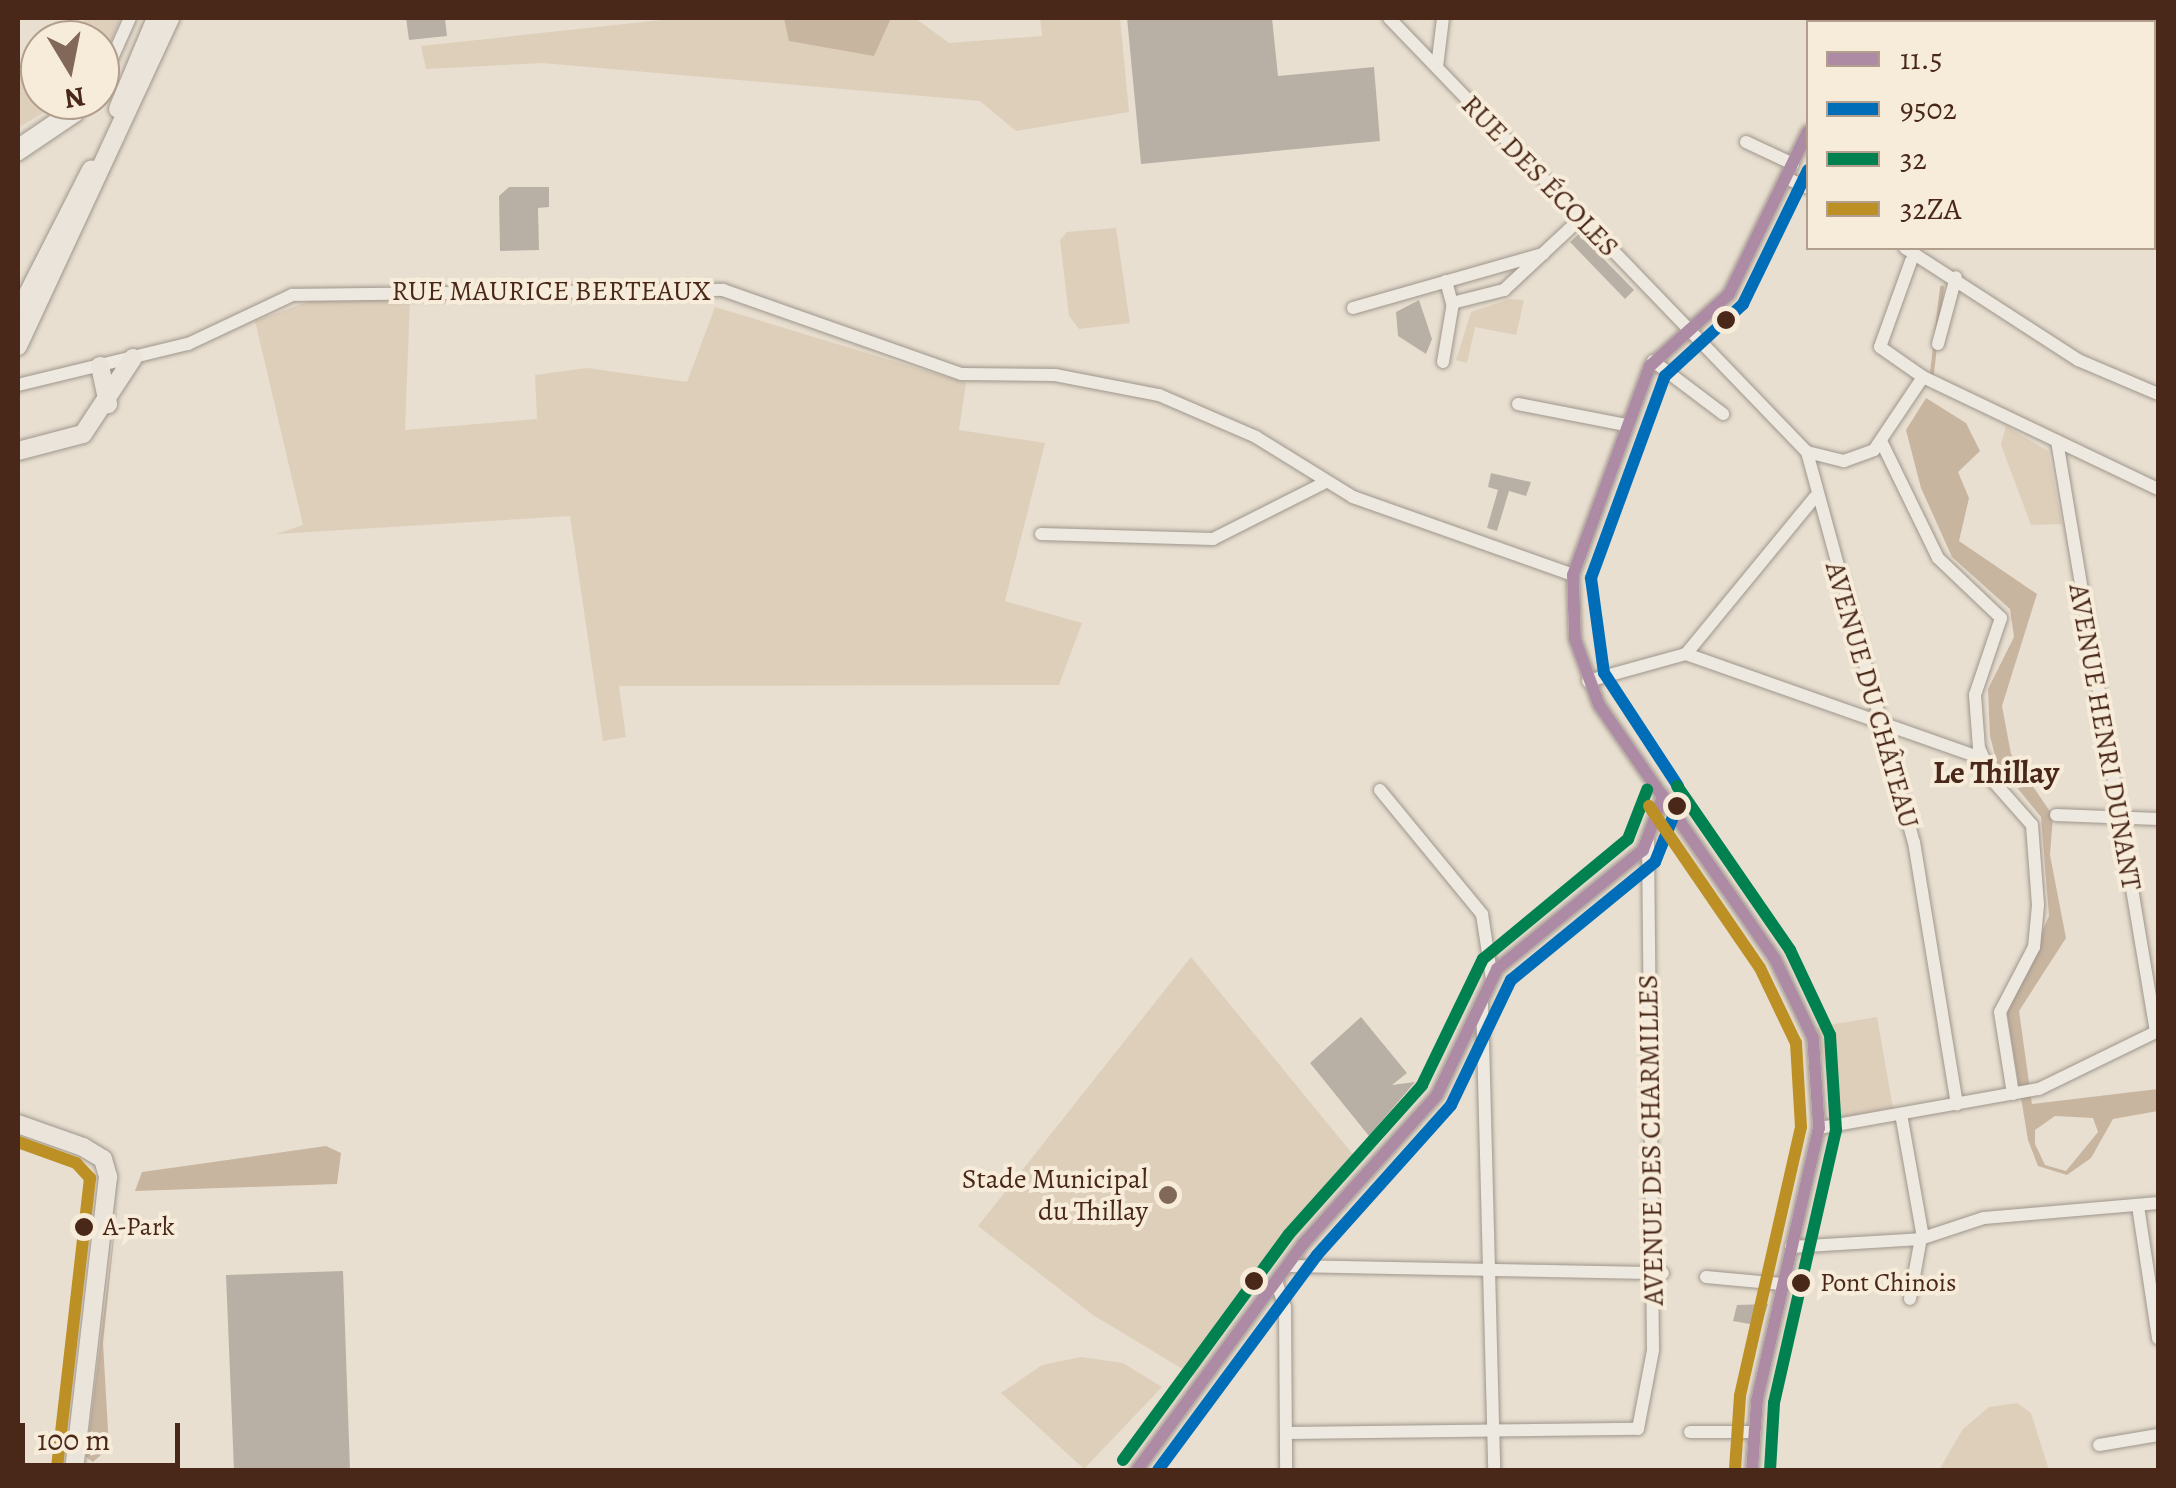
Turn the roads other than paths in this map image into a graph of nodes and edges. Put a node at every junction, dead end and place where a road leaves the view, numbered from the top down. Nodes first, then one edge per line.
1 (156, 18) edge
2 (170, 18) edge
3 (1389, 18) edge
4 (1443, 18) edge
5 (1436, 67) junction
6 (54, 120) edge
7 (71, 120) edge
8 (1806, 135) edge
9 (1746, 142) dead end
10 (18, 145) edge
11 (18, 155) edge
12 (1793, 164) junction
13 (1786, 178) junction
14 (1806, 187) edge
15 (1581, 218) junction
16 (1909, 250) edge
17 (1542, 254) junction
18 (1911, 261) dead end
19 (1956, 276) junction
20 (1446, 281) junction
21 (1453, 303) junction
22 (1353, 308) dead end
23 (18, 314) edge
24 (1692, 334) junction
25 (1938, 344) dead end
26 (18, 346) edge
27 (134, 358) junction
28 (1443, 362) dead end
29 (1653, 362) junction
30 (100, 366) junction
31 (1923, 377) junction
32 (23, 383) edge
33 (2158, 394) edge
34 (108, 404) junction
35 (1518, 404) dead end
36 (1723, 414) dead end
37 (1626, 426) junction
38 (1881, 441) junction
39 (2057, 441) junction
40 (18, 451) edge
41 (1807, 452) junction
42 (1326, 482) junction
43 (2158, 488) edge
44 (1814, 497) junction
45 (1041, 534) dead end
46 (1573, 575) junction
47 (1686, 654) junction
48 (1588, 681) junction
49 (1878, 717) junction
50 (1982, 758) junction
51 (1380, 790) dead end
52 (1664, 796) junction
53 (2056, 815) dead end
54 (2158, 819) edge
55 (2120, 823) junction
56 (1648, 842) junction
57 (1492, 979) junction
58 (1481, 1000) junction
59 (2157, 1033) edge
60 (2022, 1093) junction
61 (1956, 1104) junction
62 (1900, 1114) junction
63 (18, 1124) edge
64 (1819, 1128) junction
65 (2158, 1203) edge
66 (2138, 1206) junction
67 (1920, 1239) junction
68 (1791, 1247) junction
69 (1290, 1266) junction
70 (1493, 1273) junction
71 (1658, 1274) junction
72 (1706, 1276) dead end
73 (1276, 1282) junction
74 (1782, 1284) junction
75 (1910, 1299) dead end
76 (2158, 1338) edge
77 (1494, 1431) junction
78 (1690, 1432) dead end
79 (1755, 1432) junction
80 (1287, 1433) junction
81 (2158, 1435) edge
82 (2099, 1445) dead end
83 (74, 1470) edge
84 (1137, 1470) edge
85 (1286, 1470) edge
86 (1494, 1470) edge
87 (1752, 1470) edge

1 - 23 main road
2 - 26 main road
3 - 5 street, RUE DES ÉCOLES
4 - 5 street
5 - 15 street, RUE DES ÉCOLES
6 - 10 street
7 - 11 street
8 - 12 street
9 - 12 street
12 - 13 street
13 - 14 street
13 - 24 street
15 - 17 street
15 - 24 street, RUE DES ÉCOLES
16 - 19 street
17 - 20 street
17 - 21 street
18 - 31 street
19 - 25 street
19 - 33 street
20 - 21 street
20 - 22 street
21 - 28 street
24 - 29 street
24 - 41 street
27 - 30 street, RUE MAURICE BERTEAUX
27 - 34 main road
27 - 42 street, RUE MAURICE BERTEAUX
29 - 36 street
29 - 37 street
30 - 32 street, RUE MAURICE BERTEAUX
30 - 34 main road
31 - 38 street
31 - 39 street
34 - 40 main road
35 - 37 street
37 - 46 street
38 - 41 street
38 - 50 street
39 - 43 street
39 - 55 street, AVENUE HENRI DUNANT
41 - 44 street, AVENUE DU CHÂTEAU
42 - 45 street
42 - 46 street, RUE MAURICE BERTEAUX
44 - 47 street
44 - 49 street, AVENUE DU CHÂTEAU
46 - 48 street
47 - 48 street
47 - 49 street
48 - 52 street
49 - 50 street
49 - 61 street, AVENUE DU CHÂTEAU
50 - 60 street
51 - 57 street
52 - 56 street
52 - 64 street
53 - 55 street
54 - 55 street
55 - 59 street, AVENUE HENRI DUNANT
56 - 57 street
56 - 71 street, AVENUE DES CHARMILLES
57 - 58 street
58 - 69 street
58 - 70 street
59 - 60 street
60 - 61 street
61 - 62 street
62 - 64 street
62 - 67 street
63 - 83 main road
64 - 68 street
65 - 66 street
66 - 67 street
66 - 76 street
67 - 68 street
67 - 75 street
68 - 74 street
69 - 70 street
69 - 73 street
70 - 71 street
70 - 77 street
71 - 77 street, AVENUE DES CHARMILLES
72 - 74 street
73 - 80 street
73 - 84 street
74 - 79 street
77 - 80 street
77 - 86 street
78 - 79 street
79 - 87 street
80 - 85 street
81 - 82 street

